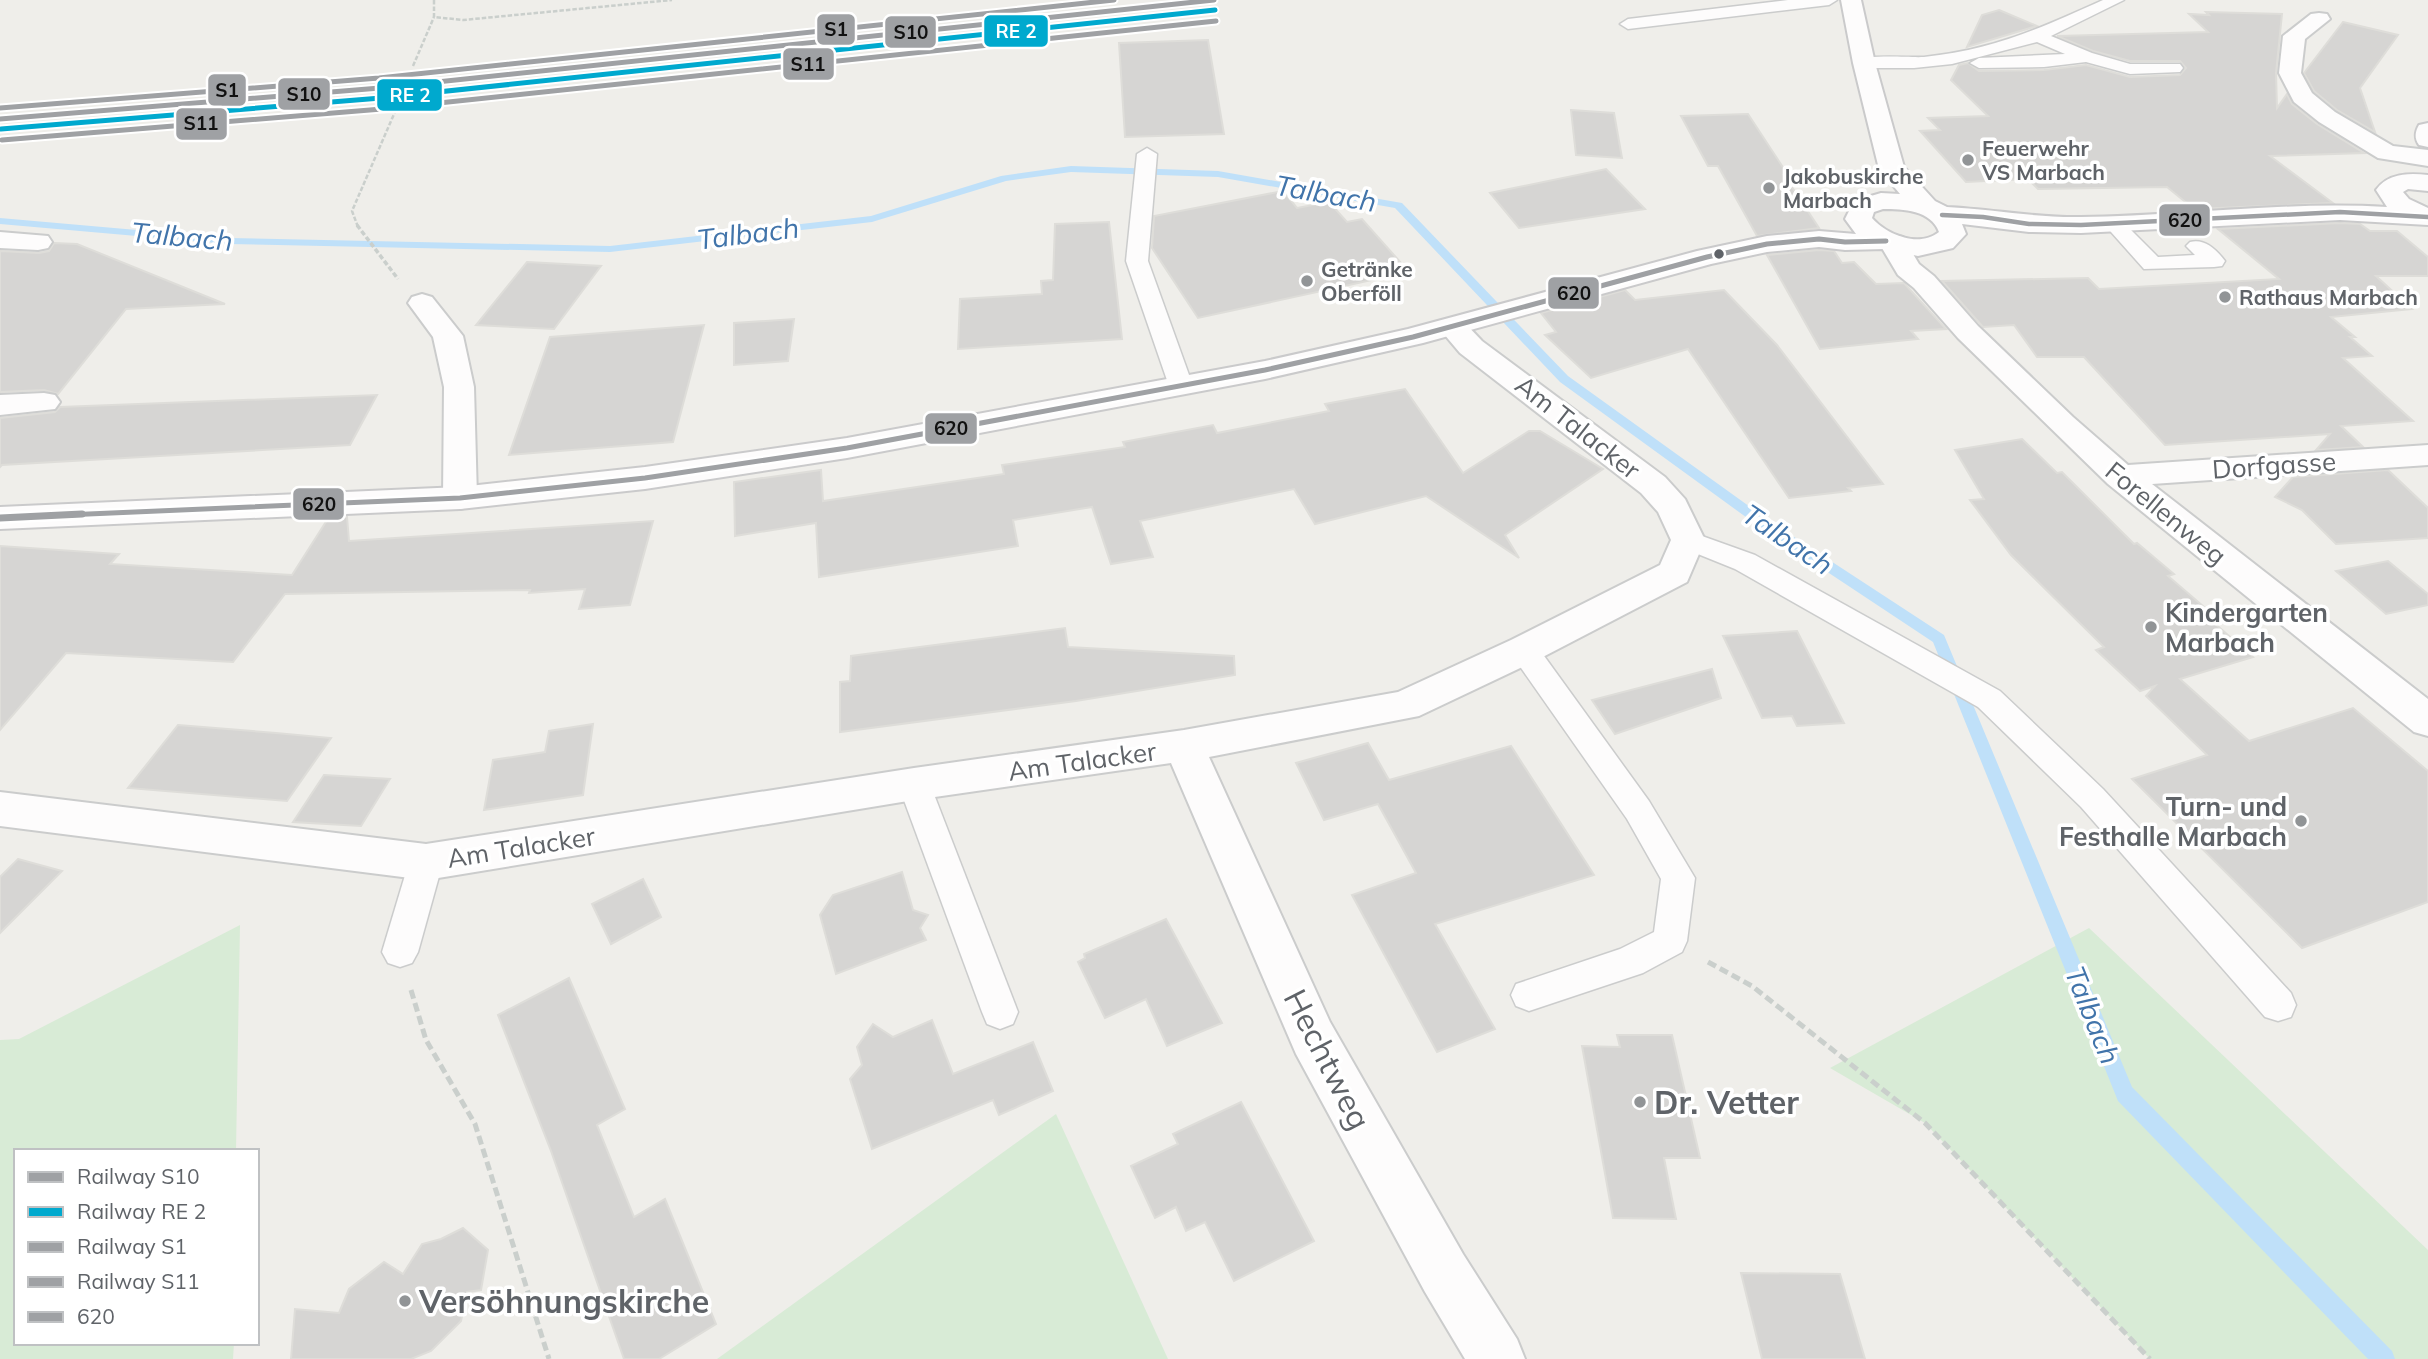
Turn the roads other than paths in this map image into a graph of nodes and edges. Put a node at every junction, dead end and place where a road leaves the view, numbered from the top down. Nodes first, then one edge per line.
1 (1829, 0) edge
2 (1851, 0) edge
3 (2116, 0) edge
4 (2319, 19) dead end
5 (1628, 24) dead end
6 (2035, 35) junction
7 (2086, 57) junction
8 (1952, 59) junction
9 (1864, 63) junction
10 (2174, 68) dead end
11 (2428, 130) edge
12 (2428, 140) edge
13 (1147, 157) dead end
14 (2428, 158) edge
15 (1892, 169) junction
16 (2408, 187) edge
17 (1881, 201) junction
18 (2340, 212) junction
19 (2428, 217) edge
20 (1858, 219) junction
21 (2113, 223) junction
22 (1939, 226) junction
23 (1819, 239) junction
24 (0, 240) edge
25 (38, 242) dead end
26 (1890, 242) junction
27 (2197, 246) dead end
28 (2122, 258) dead end
29 (2147, 258) junction
30 (1924, 282) junction
31 (422, 303) dead end
32 (1453, 327) junction
33 (1181, 386) junction
34 (44, 402) dead end
35 (0, 405) edge
36 (2428, 455) edge
37 (2120, 476) junction
38 (460, 498) junction
39 (0, 519) edge
40 (1688, 540) junction
41 (1524, 650) junction
42 (2428, 721) edge
43 (1184, 746) junction
44 (914, 784) junction
45 (0, 809) edge
46 (426, 862) junction
47 (400, 952) road end
48 (1529, 995) dead end
49 (2278, 1005) dead end
50 (1000, 1012) dead end
51 (1497, 1359) edge

1 - 5 lane
2 - 9 street
3 - 6 lane
4 - 14 street
6 - 7 lane
6 - 8 lane
7 - 8 lane
7 - 10 lane
8 - 9 lane
9 - 15 street
11 - 12 street
13 - 33 lane
14 - 16 street
15 - 17 street
15 - 22 street
16 - 18 street
16 - 19 street
17 - 20 street
17 - 22 street
18 - 19 street
18 - 21 street
20 - 23 street
20 - 26 street
21 - 22 street
21 - 29 lane
22 - 26 street
22 - 30 street
23 - 26 street
23 - 32 street
24 - 25 street
26 - 30 street, Forellenweg
27 - 29 lane
28 - 29 lane
30 - 37 street, Forellenweg
31 - 38 street
32 - 33 street
32 - 40 street, Am Talacker
33 - 38 street
34 - 35 street
36 - 37 street, Dorfgasse
37 - 42 street, Forellenweg
38 - 39 street
40 - 41 street, Am Talacker
40 - 49 lane
41 - 43 street, Am Talacker
41 - 48 lane
43 - 44 street, Am Talacker
43 - 51 street, Hechtweg
44 - 46 street, Am Talacker
44 - 50 lane
45 - 46 street, Am Talacker
46 - 47 lane, Am Talacker

